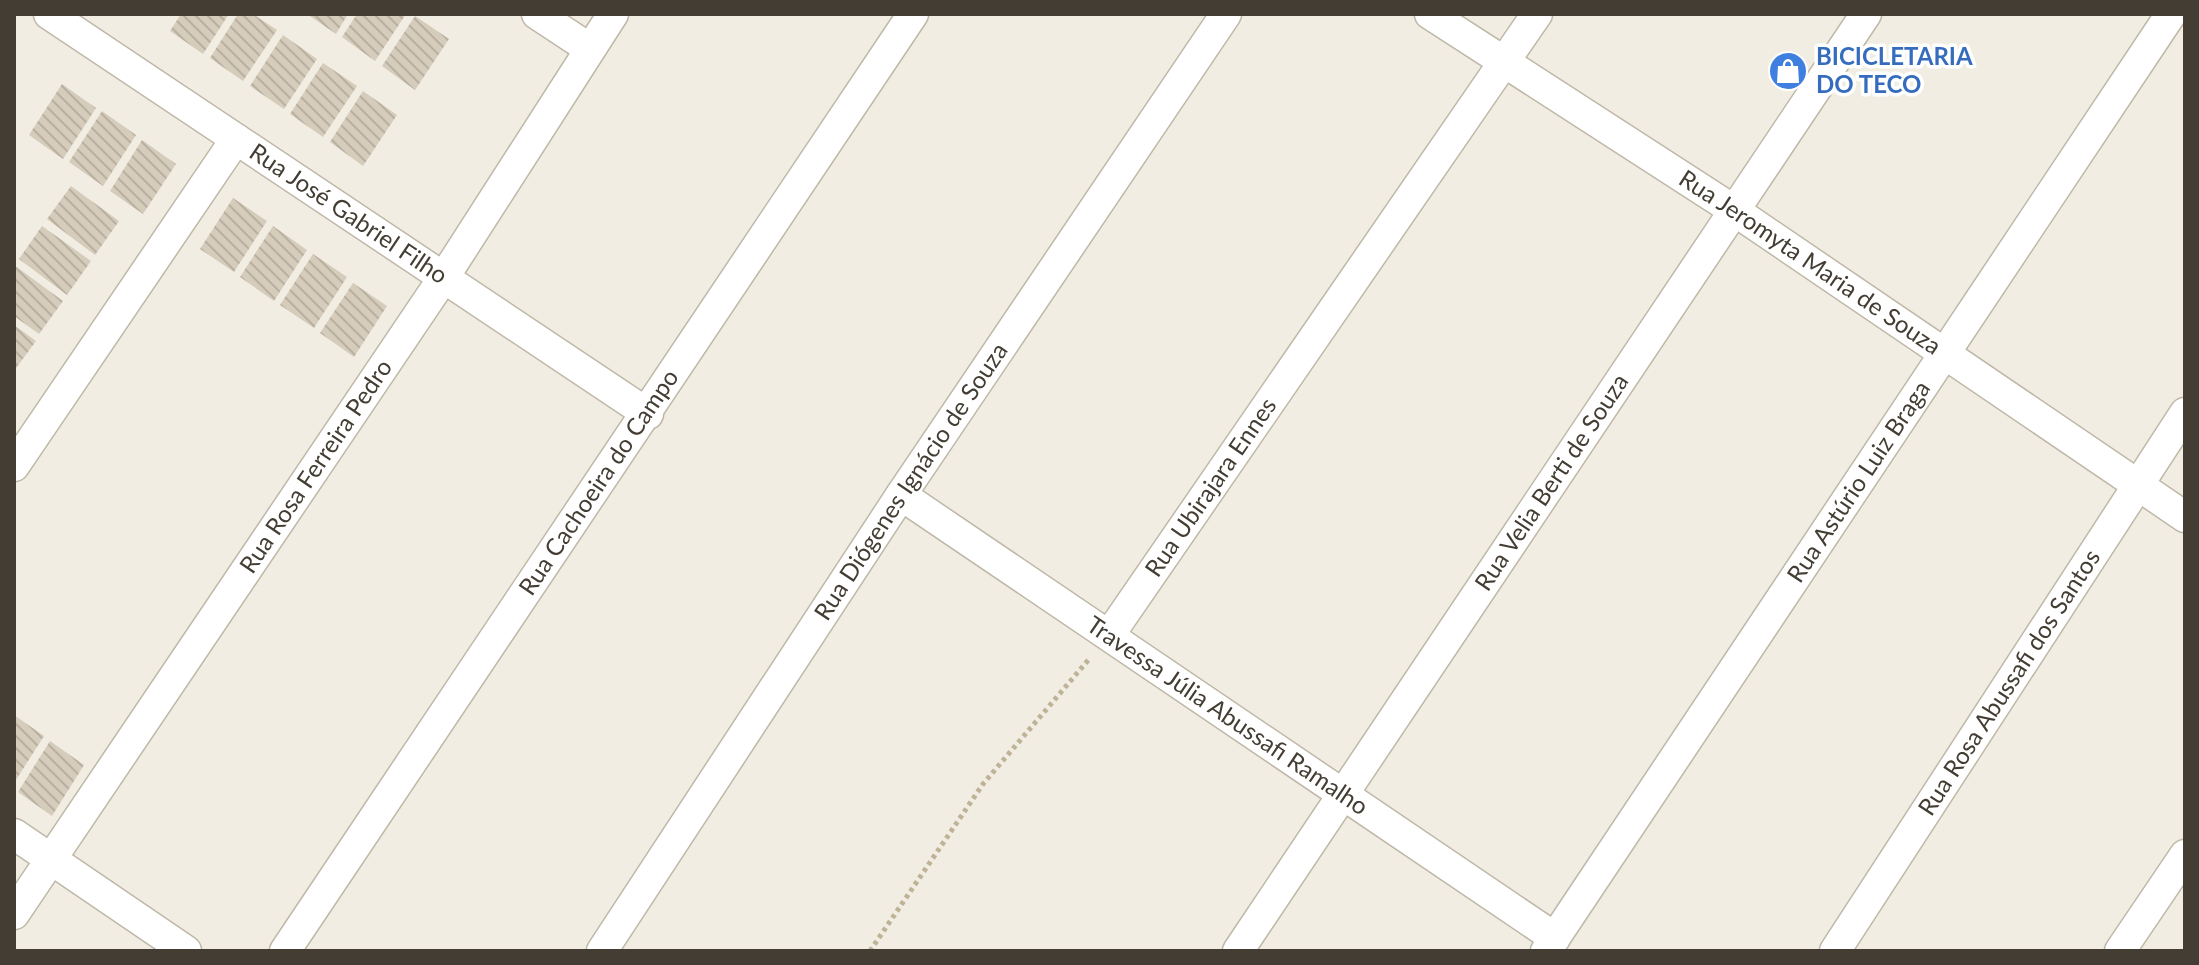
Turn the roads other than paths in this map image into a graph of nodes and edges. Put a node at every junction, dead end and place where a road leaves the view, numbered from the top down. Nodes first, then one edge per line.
1 (49, 14) edge
2 (537, 14) edge
3 (613, 14) edge
4 (913, 14) edge
5 (1226, 14) edge
6 (1430, 14) edge
7 (1537, 14) edge
8 (1866, 14) edge
9 (2171, 14) edge
10 (590, 49) junction
11 (1503, 63) junction
12 (236, 139) junction
13 (1735, 211) junction
14 (444, 277) junction
15 (1946, 355) junction
16 (2185, 413) edge
17 (648, 414) junction
18 (14, 466) edge
19 (2137, 484) junction
20 (901, 495) junction
21 (2185, 517) edge
22 (1110, 634) junction
23 (1343, 794) junction
24 (14, 834) edge
25 (2185, 855) edge
26 (51, 858) junction
27 (14, 914) edge
28 (1551, 944) edge
29 (186, 951) edge
30 (285, 951) edge
31 (602, 951) edge
32 (1238, 951) edge
33 (1835, 951) edge
34 (2120, 951) edge

1 - 12 street, Rua José Gabriel Filho
2 - 10 street
3 - 10 street, Rua Rosa Ferreira Pedro
4 - 17 street, Rua Cachoeira do Campo
5 - 20 street, Rua Diógenes Ignácio de Souza
6 - 11 street, Rua Jeromyta Maria de Souza
7 - 11 street, Rua Ubirajara Ennes
8 - 13 street, Rua Velia Berti de Souza
9 - 15 street, Rua Astúrio Luiz Braga
10 - 14 street, Rua Rosa Ferreira Pedro
11 - 13 street, Rua Jeromyta Maria de Souza
11 - 22 street, Rua Ubirajara Ennes
12 - 14 street, Rua José Gabriel Filho
12 - 18 street
13 - 15 street, Rua Jeromyta Maria de Souza
13 - 23 street, Rua Velia Berti de Souza
14 - 17 street, Rua José Gabriel Filho
14 - 26 street, Rua Rosa Ferreira Pedro
15 - 19 street, Rua Jeromyta Maria de Souza
15 - 28 street, Rua Astúrio Luiz Braga
16 - 19 street, Rua Rosa Abussafi dos Santos
17 - 30 street, Rua Cachoeira do Campo
19 - 21 street, Rua Jeromyta Maria de Souza
19 - 33 street, Rua Rosa Abussafi dos Santos
20 - 22 street, Travessa Júlia Abussafi Ramalho
20 - 31 street, Rua Diógenes Ignácio de Souza
22 - 23 street, Travessa Júlia Abussafi Ramalho
23 - 28 street, Travessa Júlia Abussafi Ramalho
23 - 32 street, Rua Velia Berti de Souza
24 - 26 street
25 - 34 street
26 - 27 street, Rua Rosa Ferreira Pedro
26 - 29 street

